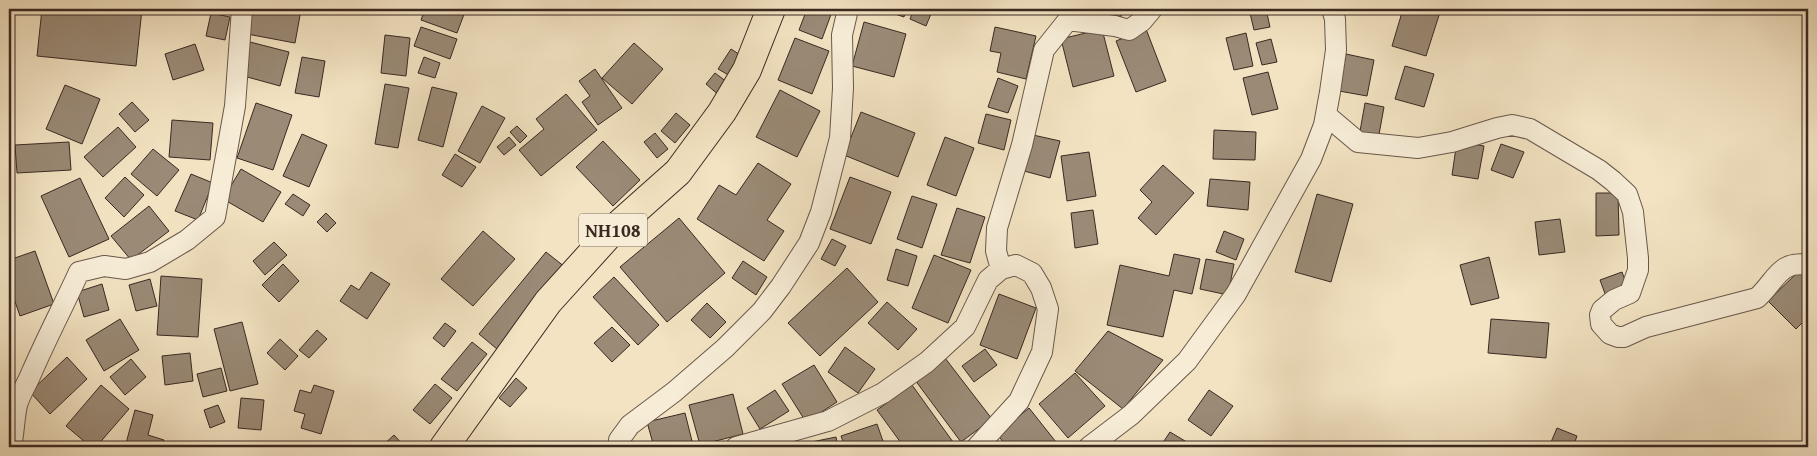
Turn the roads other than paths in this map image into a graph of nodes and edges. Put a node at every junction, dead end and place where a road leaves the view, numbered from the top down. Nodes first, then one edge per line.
1 (242, 9) edge
2 (771, 9) edge
3 (848, 9) edge
4 (1152, 9) edge
5 (1332, 9) edge
6 (1326, 116) junction
7 (1808, 266) edge
8 (1001, 269) junction
9 (11, 447) edge
10 (444, 447) edge
11 (618, 447) edge
12 (736, 447) edge
13 (976, 447) edge
14 (1089, 447) edge

1 - 9 street
2 - 10 highway, NH108
3 - 11 street
4 - 8 street
5 - 6 street
6 - 7 street
6 - 14 street
8 - 12 street
8 - 13 street

